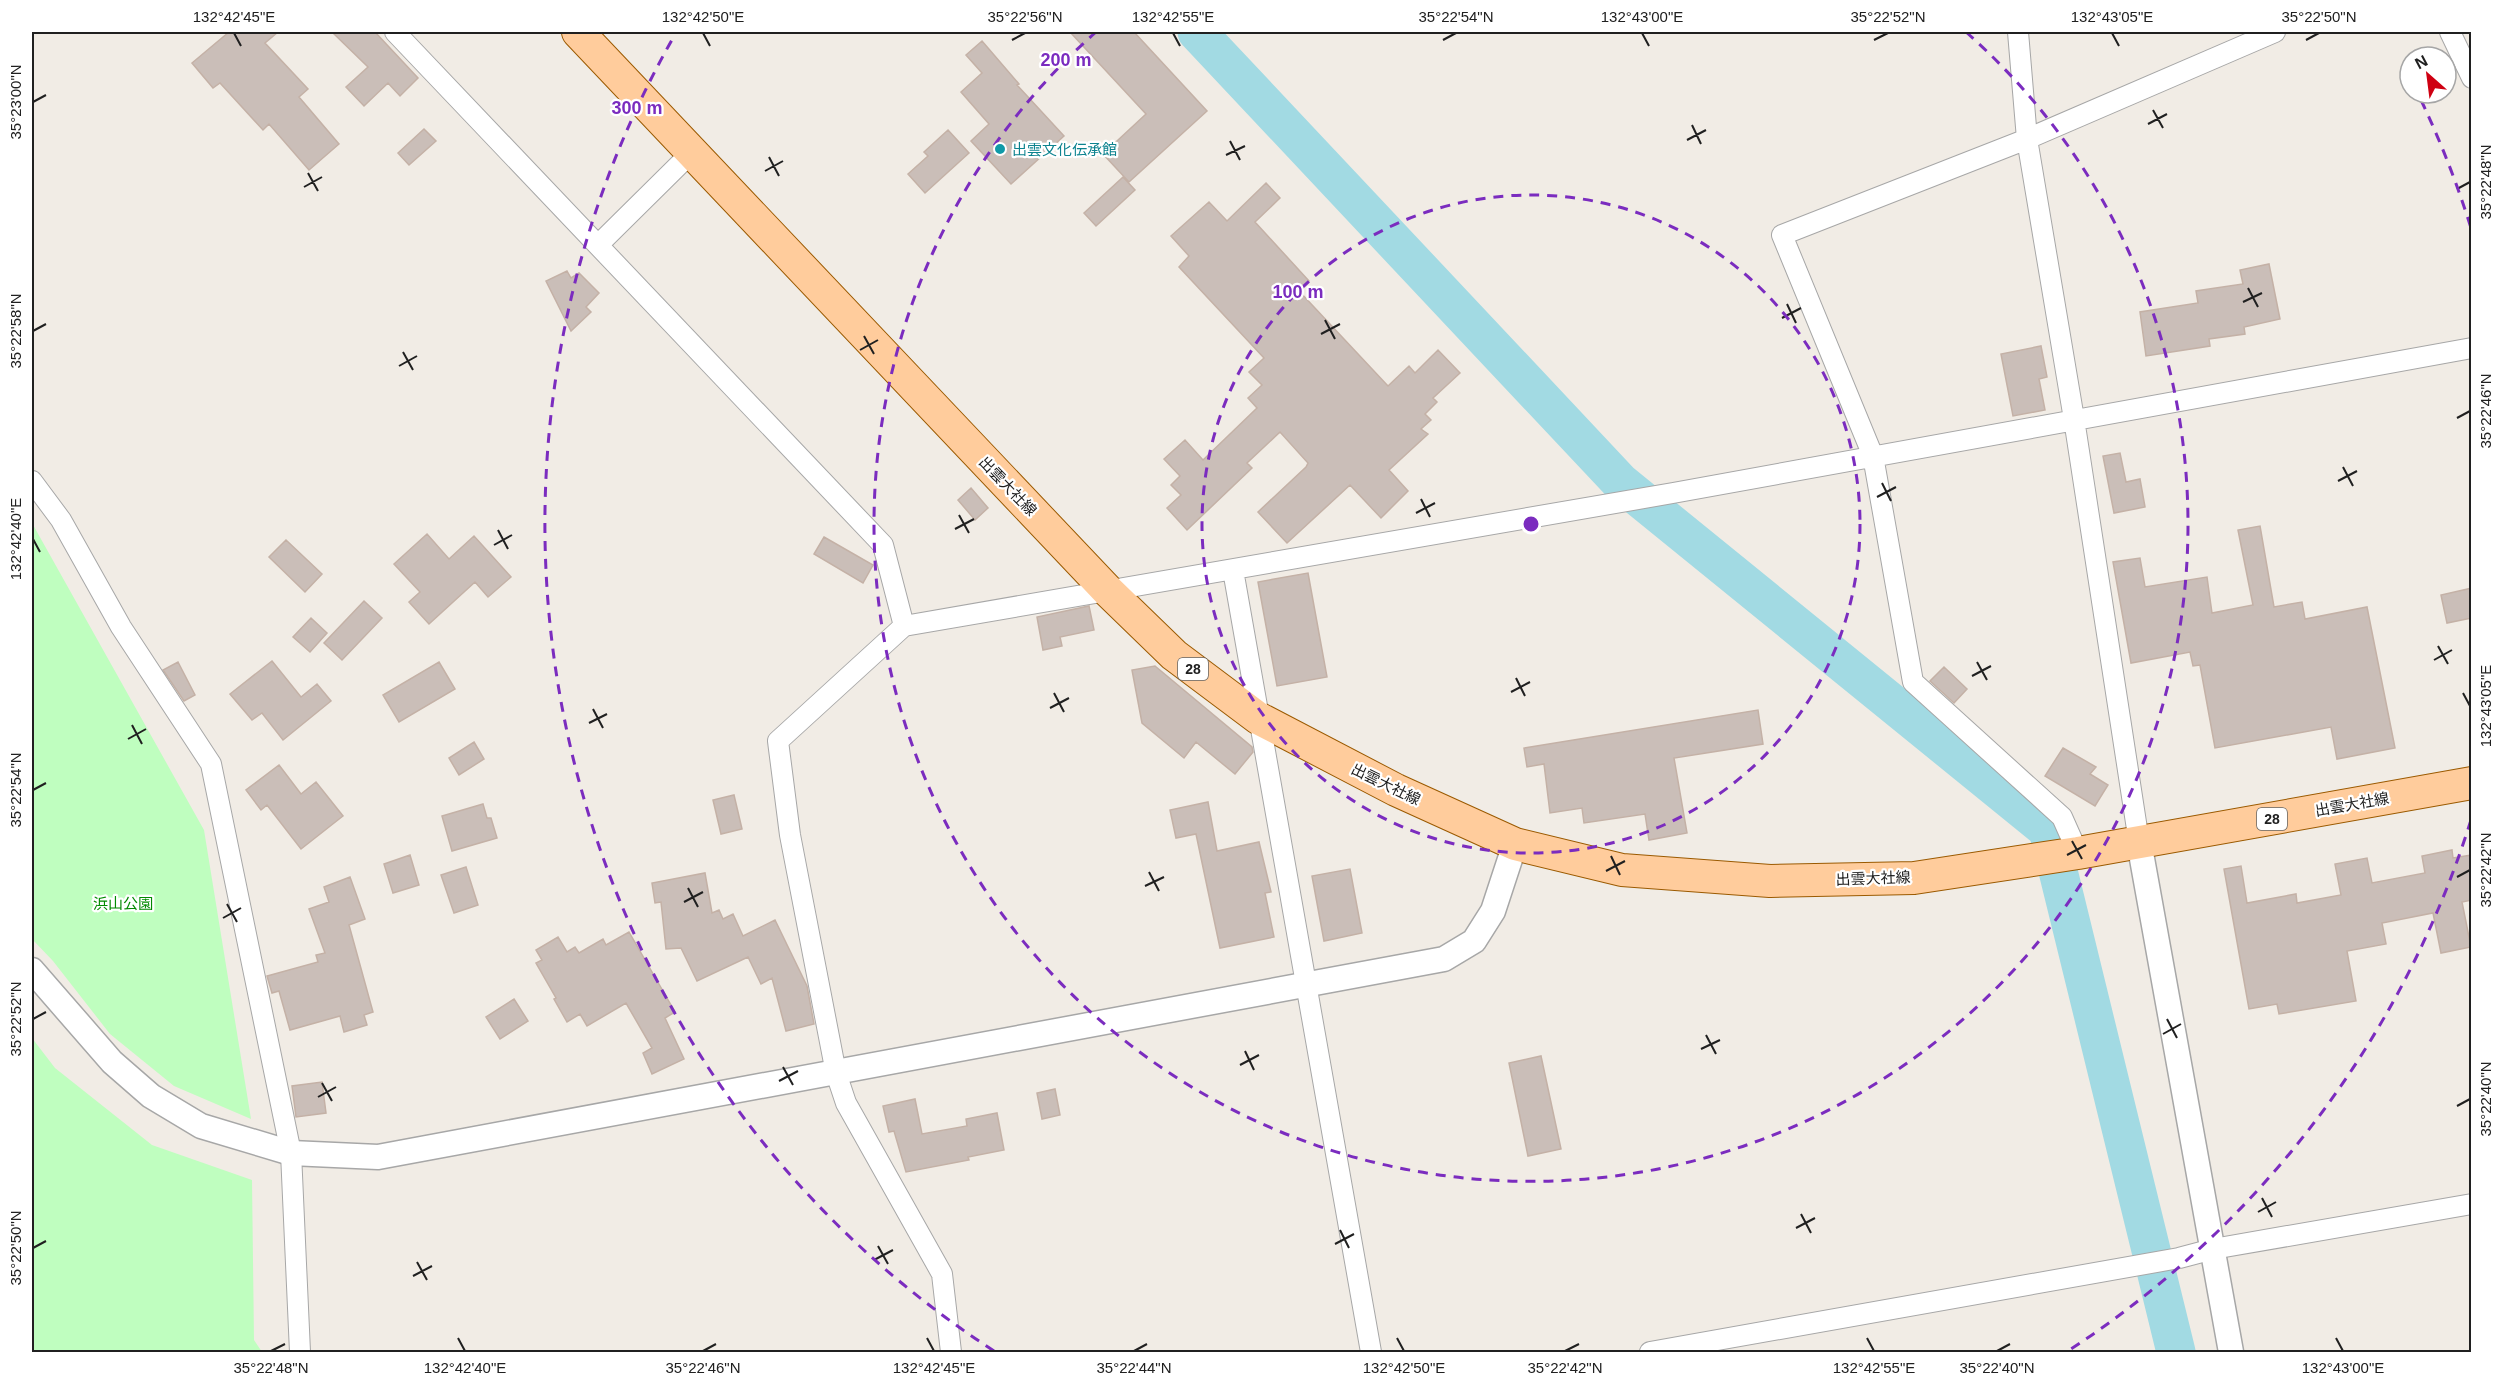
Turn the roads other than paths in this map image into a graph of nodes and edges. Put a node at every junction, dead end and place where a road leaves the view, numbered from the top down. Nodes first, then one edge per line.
1 (395, 32) edge
2 (578, 32) edge
3 (2018, 32) edge
4 (2275, 32) edge
5 (2450, 32) edge
6 (2472, 78) edge
7 (2027, 139) junction
8 (691, 153) junction
9 (599, 244) junction
10 (2472, 348) edge
11 (2074, 419) junction
12 (1873, 456) junction
13 (32, 481) edge
14 (1233, 570) junction
15 (1107, 590) junction
16 (904, 626) junction
17 (1258, 718) junction
18 (2472, 783) edge
19 (2139, 843) junction
20 (1515, 844) junction
21 (2075, 853) junction
22 (32, 970) edge
23 (1306, 986) junction
24 (836, 1073) junction
25 (291, 1154) junction
26 (2472, 1204) edge
27 (2213, 1249) junction
28 (300, 1353) edge
29 (951, 1353) edge
30 (1371, 1353) edge
31 (1650, 1353) edge
32 (2231, 1353) edge

1 - 9 street
2 - 8 main road, 出雲大社線 / 28
3 - 7 street
4 - 7 street
5 - 6 street
7 - 11 street
7 - 12 street
8 - 9 street
8 - 15 main road, 出雲大社線 / 28
9 - 16 street
10 - 11 street
11 - 12 street
11 - 19 street
12 - 14 street
12 - 21 street
13 - 25 street
14 - 15 street
14 - 17 street
15 - 16 street
15 - 17 main road, 出雲大社線 / 28
16 - 24 street
17 - 20 main road, 出雲大社線 / 28
17 - 23 street
18 - 19 main road, 出雲大社線 / 28
19 - 21 main road, 出雲大社線 / 28
19 - 27 street
20 - 21 main road, 出雲大社線 / 28
20 - 23 street
22 - 25 street
23 - 24 street
23 - 30 street
24 - 25 street
24 - 29 street
25 - 28 street
26 - 27 street
27 - 31 street
27 - 32 street

